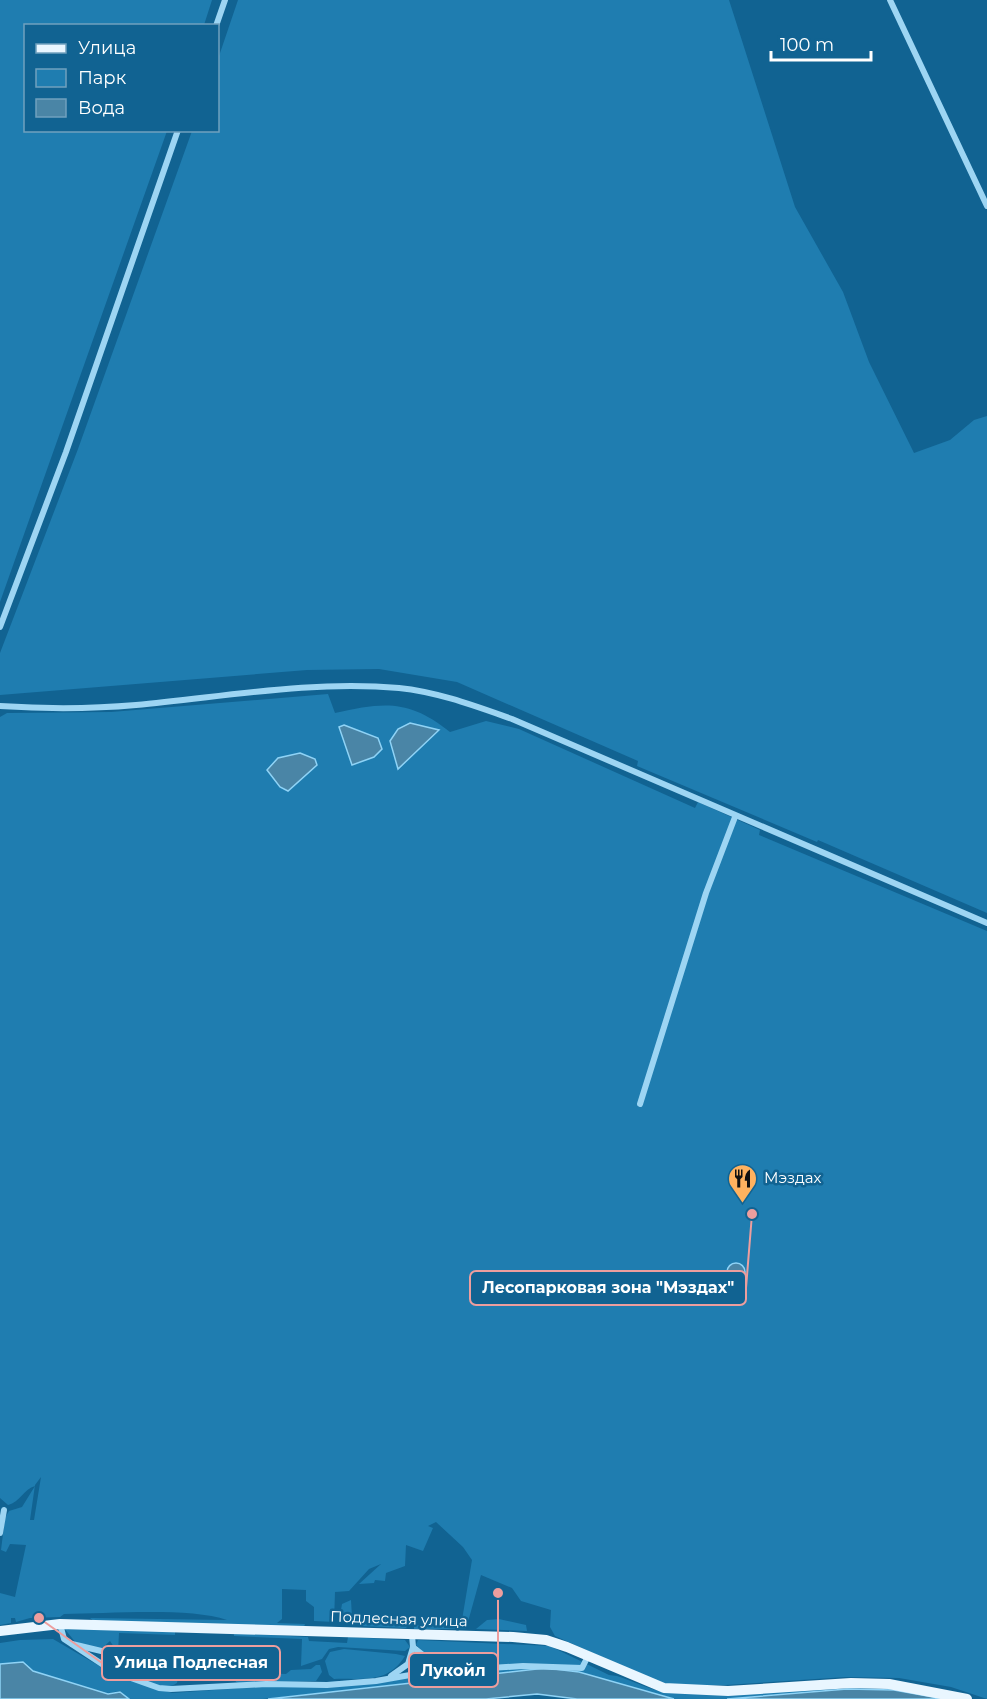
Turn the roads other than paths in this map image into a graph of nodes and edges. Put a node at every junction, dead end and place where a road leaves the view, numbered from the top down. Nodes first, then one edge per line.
1 (225, 0) edge
2 (890, 0) edge
3 (217, 24) edge
4 (177, 132) edge
5 (987, 206) edge
6 (0, 627) edge
7 (0, 706) edge
8 (735, 817) junction
9 (987, 923) edge
10 (640, 1104) dead end
11 (4, 1510) dead end
12 (0, 1533) edge
13 (60, 1624) junction
14 (0, 1631) edge
15 (412, 1635) junction
16 (68, 1643) junction
17 (413, 1647) junction
18 (103, 1653) junction
19 (118, 1654) dead end
20 (588, 1656) junction
21 (114, 1672) junction
22 (446, 1672) junction
23 (388, 1678) junction
24 (967, 1699) edge

1 - 3 street
2 - 5 street
4 - 6 street
7 - 8 street
8 - 9 street
8 - 10 street
11 - 12 street
13 - 14 main road, Подлесная улица
13 - 15 main road, Подлесная улица
13 - 16 street
15 - 17 street
15 - 20 main road, Подлесная улица
16 - 18 street
16 - 21 street
17 - 22 street
17 - 23 street
18 - 19 street
18 - 21 street
20 - 22 street
20 - 24 main road, Подлесная улица
21 - 23 street
22 - 23 street

